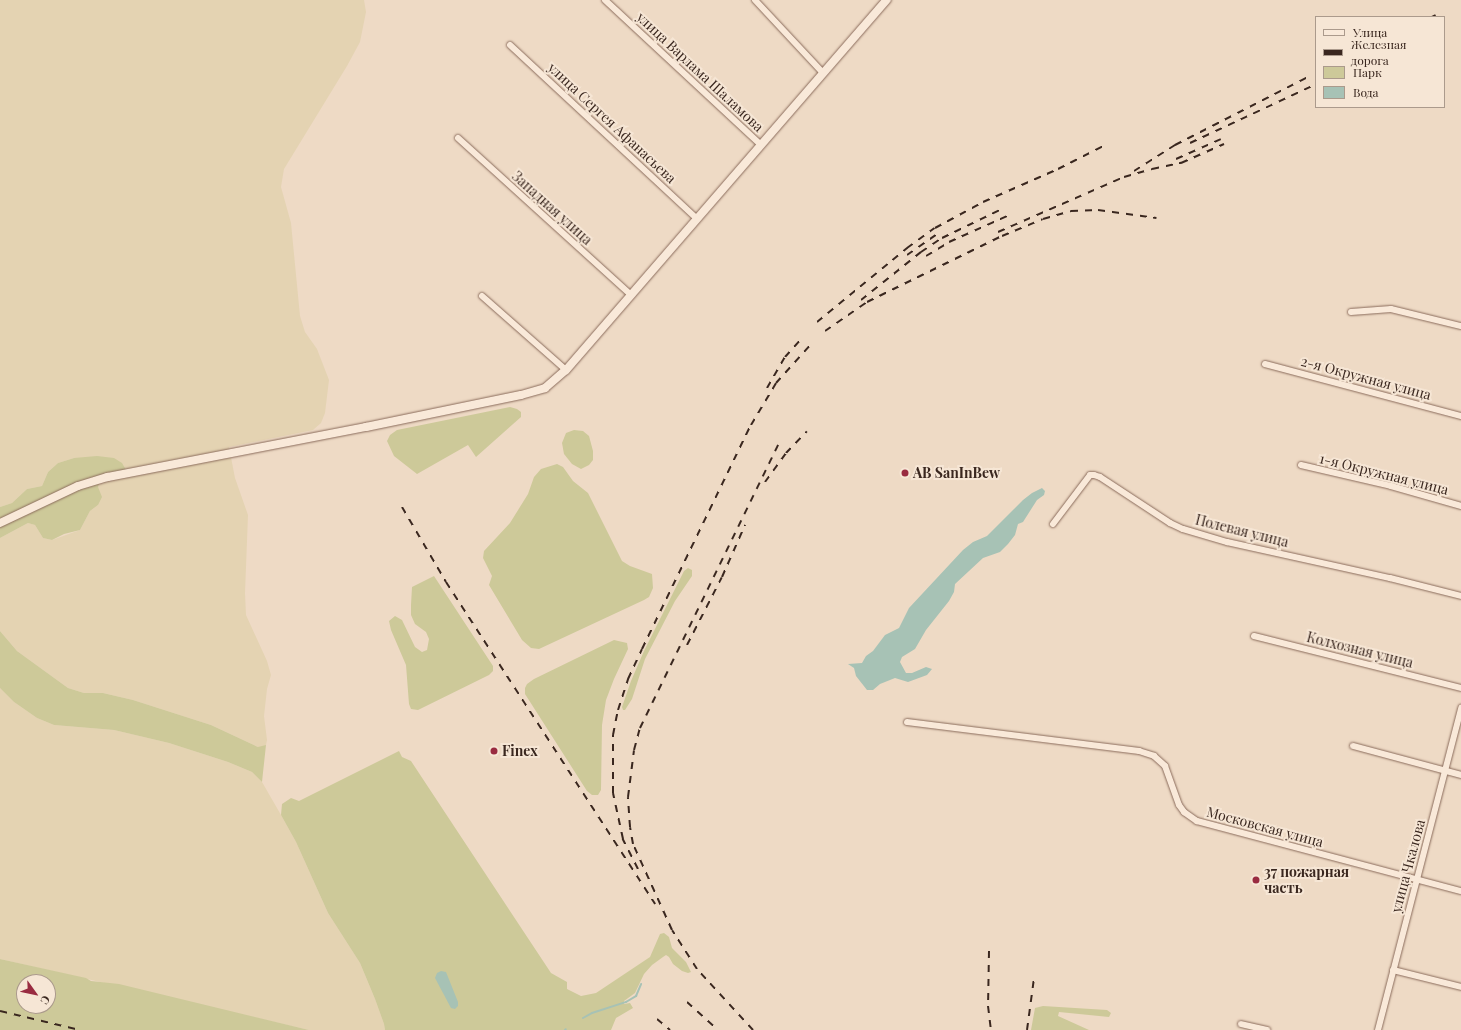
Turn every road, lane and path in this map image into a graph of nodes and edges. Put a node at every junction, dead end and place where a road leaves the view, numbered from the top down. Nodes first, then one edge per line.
1 (605, 0) edge
2 (755, 0) edge
3 (887, 0) edge
4 (510, 45) dead end
5 (824, 73) junction
6 (458, 138) dead end
7 (761, 145) junction
8 (697, 220) junction
9 (631, 295) junction
10 (482, 296) dead end
11 (1350, 312) dead end
12 (1461, 326) edge
13 (1265, 364) dead end
14 (566, 370) junction
15 (1461, 416) edge
16 (1301, 465) dead end
17 (1461, 506) edge
18 (0, 523) edge
19 (1053, 524) dead end
20 (1461, 596) edge
21 (1254, 636) dead end
22 (1461, 688) edge
23 (1461, 708) edge
24 (907, 722) dead end
25 (1352, 746) dead end
26 (1444, 771) junction
27 (1461, 775) edge
28 (1417, 880) junction
29 (1461, 891) edge
30 (1393, 970) junction
31 (1461, 987) edge
32 (1241, 1024) dead end
33 (1267, 1030) edge
34 (1378, 1030) edge

1 - 7 street, улица Варлама Шаламова
2 - 5 street
3 - 5 street
4 - 8 street, улица Сергея Афанасьева
5 - 7 street
6 - 9 street, Западная улица
7 - 8 street
8 - 9 street
9 - 14 street
10 - 14 street
11 - 12 street
13 - 15 street, 2-я Окружная улица
14 - 18 street
16 - 17 street, 1-я Окружная улица
19 - 20 street, Полевая улица
21 - 22 street, Колхозная улица
23 - 26 street, улица Чкалова
24 - 28 street, Московская улица
25 - 26 street
26 - 27 street
26 - 28 street, улица Чкалова
28 - 29 street, Московская улица
28 - 30 street, улица Чкалова
30 - 31 street
30 - 34 street, улица Чкалова
32 - 33 street

